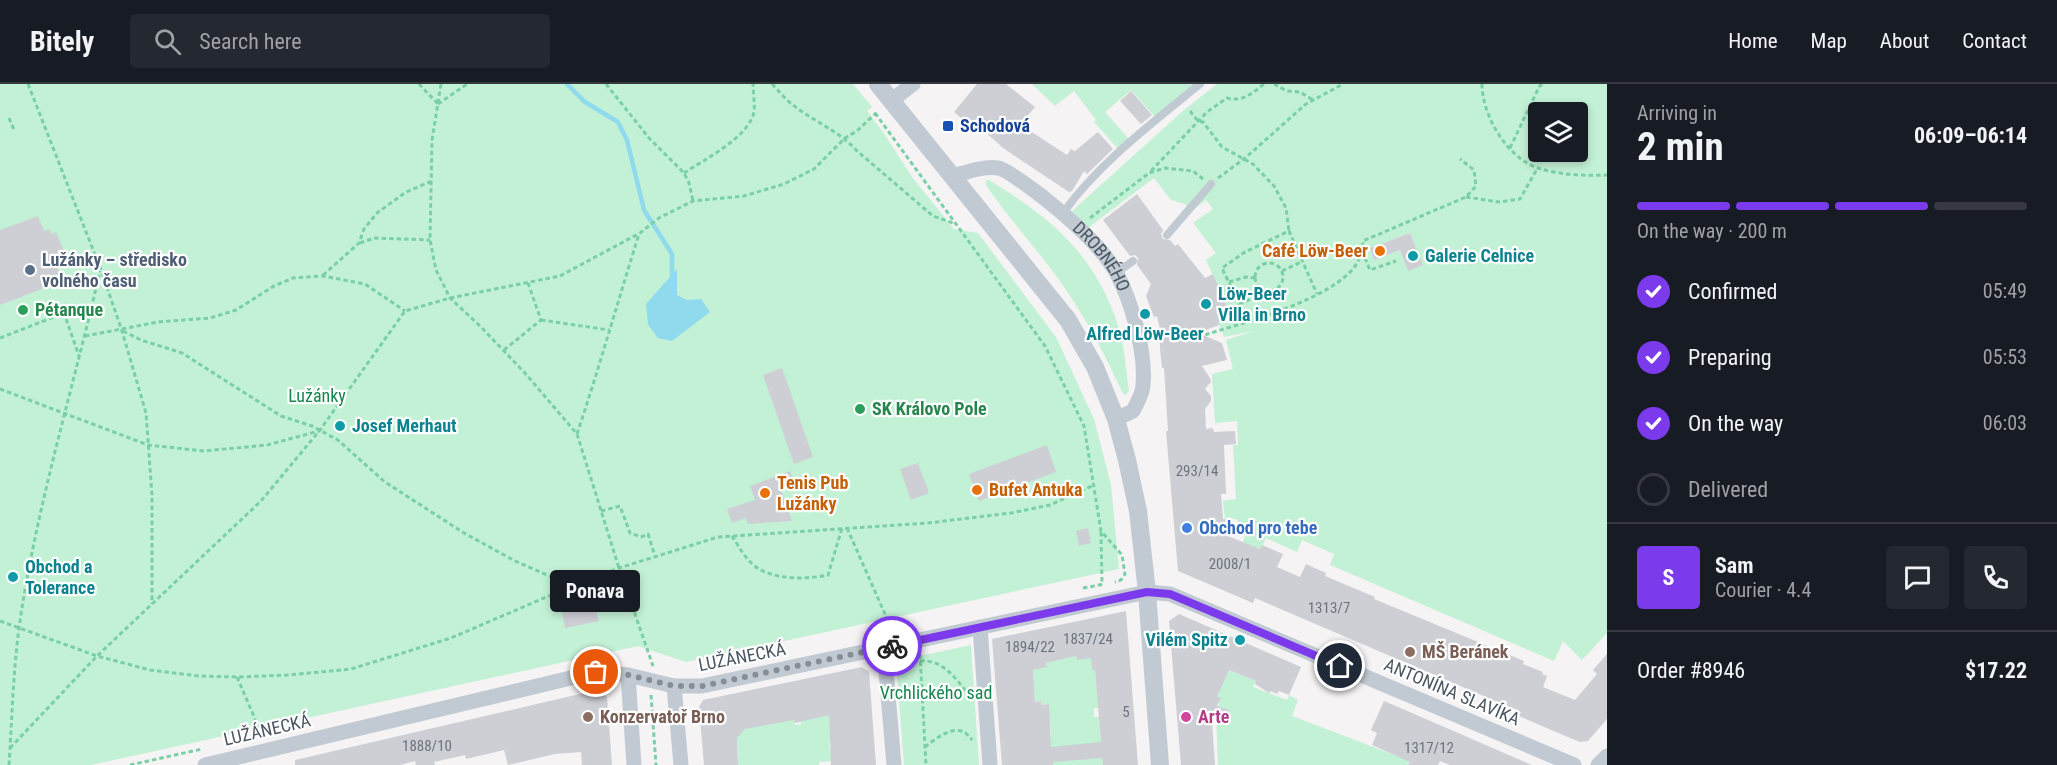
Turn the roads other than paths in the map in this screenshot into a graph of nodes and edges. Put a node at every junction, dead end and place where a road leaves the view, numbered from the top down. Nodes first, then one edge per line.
1 (878, 84) edge
2 (913, 84) edge
3 (1200, 84) edge
4 (892, 100) junction
5 (953, 176) junction
6 (1211, 184) road end
7 (1063, 213) junction
8 (1167, 235) dead end
9 (1133, 261) dead end
10 (1116, 273) junction
11 (1116, 419) junction
12 (1147, 592) junction
13 (980, 627) junction
14 (884, 647) junction
15 (628, 675) junction
16 (674, 686) junction
17 (1607, 756) edge
18 (205, 765) edge
19 (634, 765) edge
20 (681, 765) edge
21 (894, 765) edge
22 (990, 765) edge
23 (1160, 765) edge
24 (1574, 765) edge
25 (1598, 765) edge

1 - 4 street
2 - 4 street
3 - 7 lane
4 - 5 street
5 - 7 street, DROBNÉHO
5 - 11 street
6 - 8 lane
7 - 10 street, DROBNÉHO
9 - 10 lane
10 - 11 street, DROBNÉHO
11 - 12 street
12 - 13 street, LUŽÁNECKÁ
12 - 23 street
12 - 24 street, ANTONÍNA SLAVÍKA
13 - 14 street, LUŽÁNECKÁ
13 - 22 street
14 - 16 street, LUŽÁNECKÁ
14 - 21 street
15 - 16 street, LUŽÁNECKÁ
15 - 18 street, LUŽÁNECKÁ
15 - 19 street
16 - 20 street
17 - 25 street

